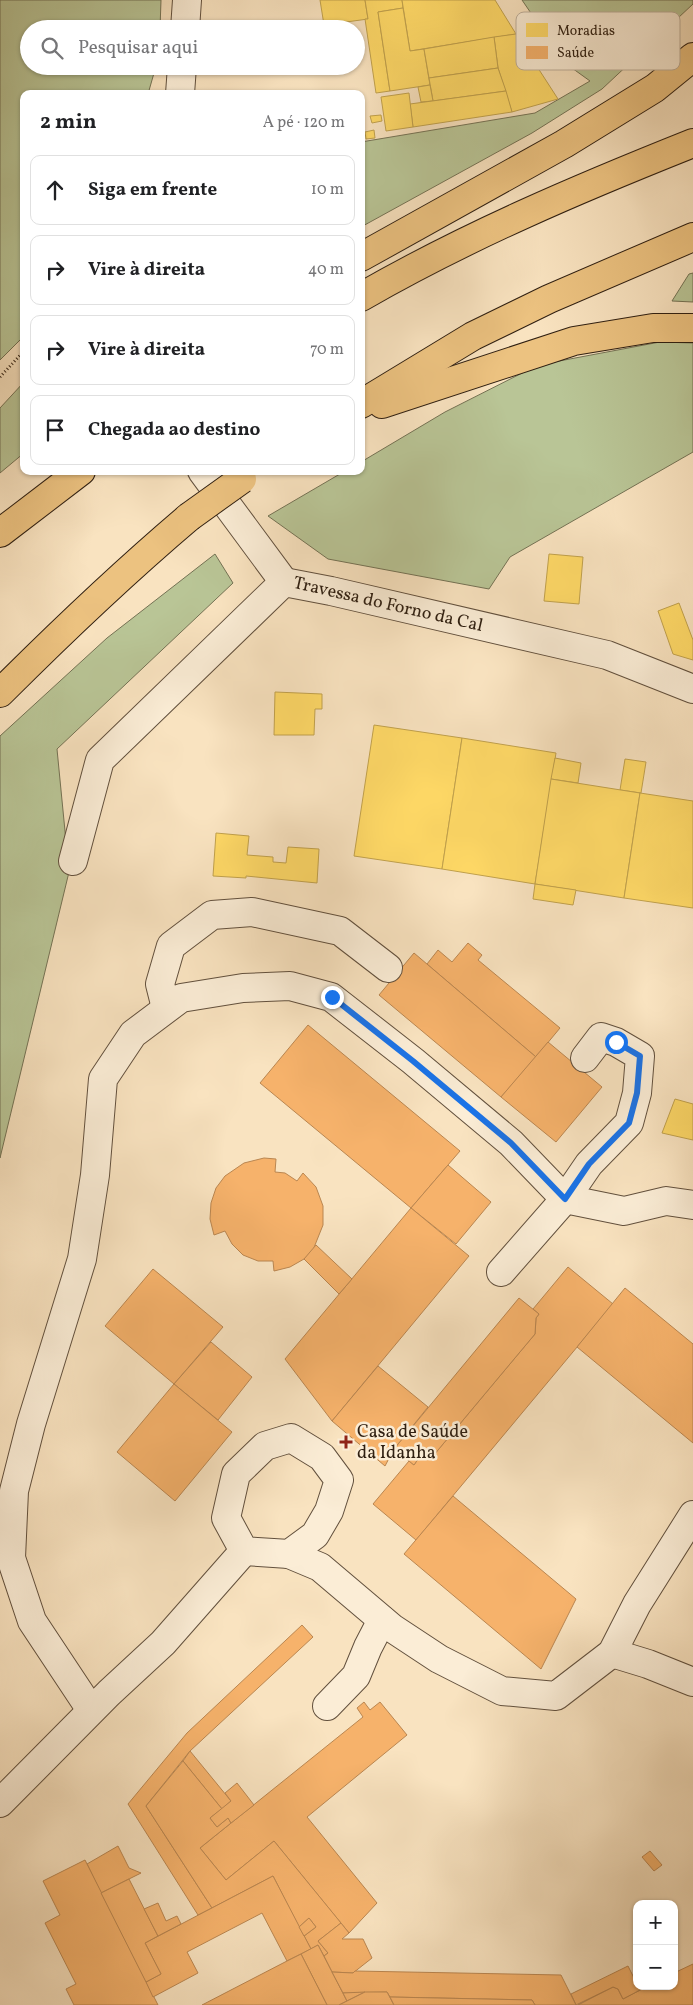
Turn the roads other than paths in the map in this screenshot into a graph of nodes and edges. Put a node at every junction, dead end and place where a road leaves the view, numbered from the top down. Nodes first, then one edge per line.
1 (187, 0) edge
2 (186, 20) edge
3 (693, 57) edge
4 (680, 68) edge
5 (677, 70) edge
6 (181, 75) edge
7 (180, 90) edge
8 (693, 143) edge
9 (693, 237) edge
10 (365, 255) edge
11 (365, 295) edge
12 (693, 328) edge
13 (365, 402) edge
14 (365, 410) edge
15 (77, 475) edge
16 (205, 475) edge
17 (248, 475) edge
18 (0, 533) edge
19 (284, 582) junction
20 (693, 690) edge
21 (0, 693) edge
22 (73, 861) dead end
23 (388, 968) dead end
24 (166, 1008) junction
25 (585, 1058) dead end
26 (565, 1199) junction
27 (693, 1205) edge
28 (501, 1272) dead end
29 (693, 1515) edge
30 (244, 1551) junction
31 (289, 1554) junction
32 (382, 1620) junction
33 (612, 1653) junction
34 (693, 1682) edge
35 (327, 1706) dead end
36 (91, 1710) junction
37 (0, 1803) edge

1 - 2 street
3 - 4 highway
5 - 10 highway
6 - 7 street
8 - 11 highway
9 - 13 highway
12 - 14 highway
15 - 18 highway
16 - 19 street
17 - 21 highway, bridge
19 - 20 street, Travessa do Forno da Cal
19 - 22 street, Travessa do Forno da Cal
23 - 24 street
24 - 26 street
24 - 36 street
25 - 26 street
26 - 27 street
26 - 28 street
29 - 33 street
30 - 31 street
30 - 31 street
30 - 36 street
31 - 32 street
32 - 33 street
32 - 35 street
33 - 34 street
36 - 37 street

